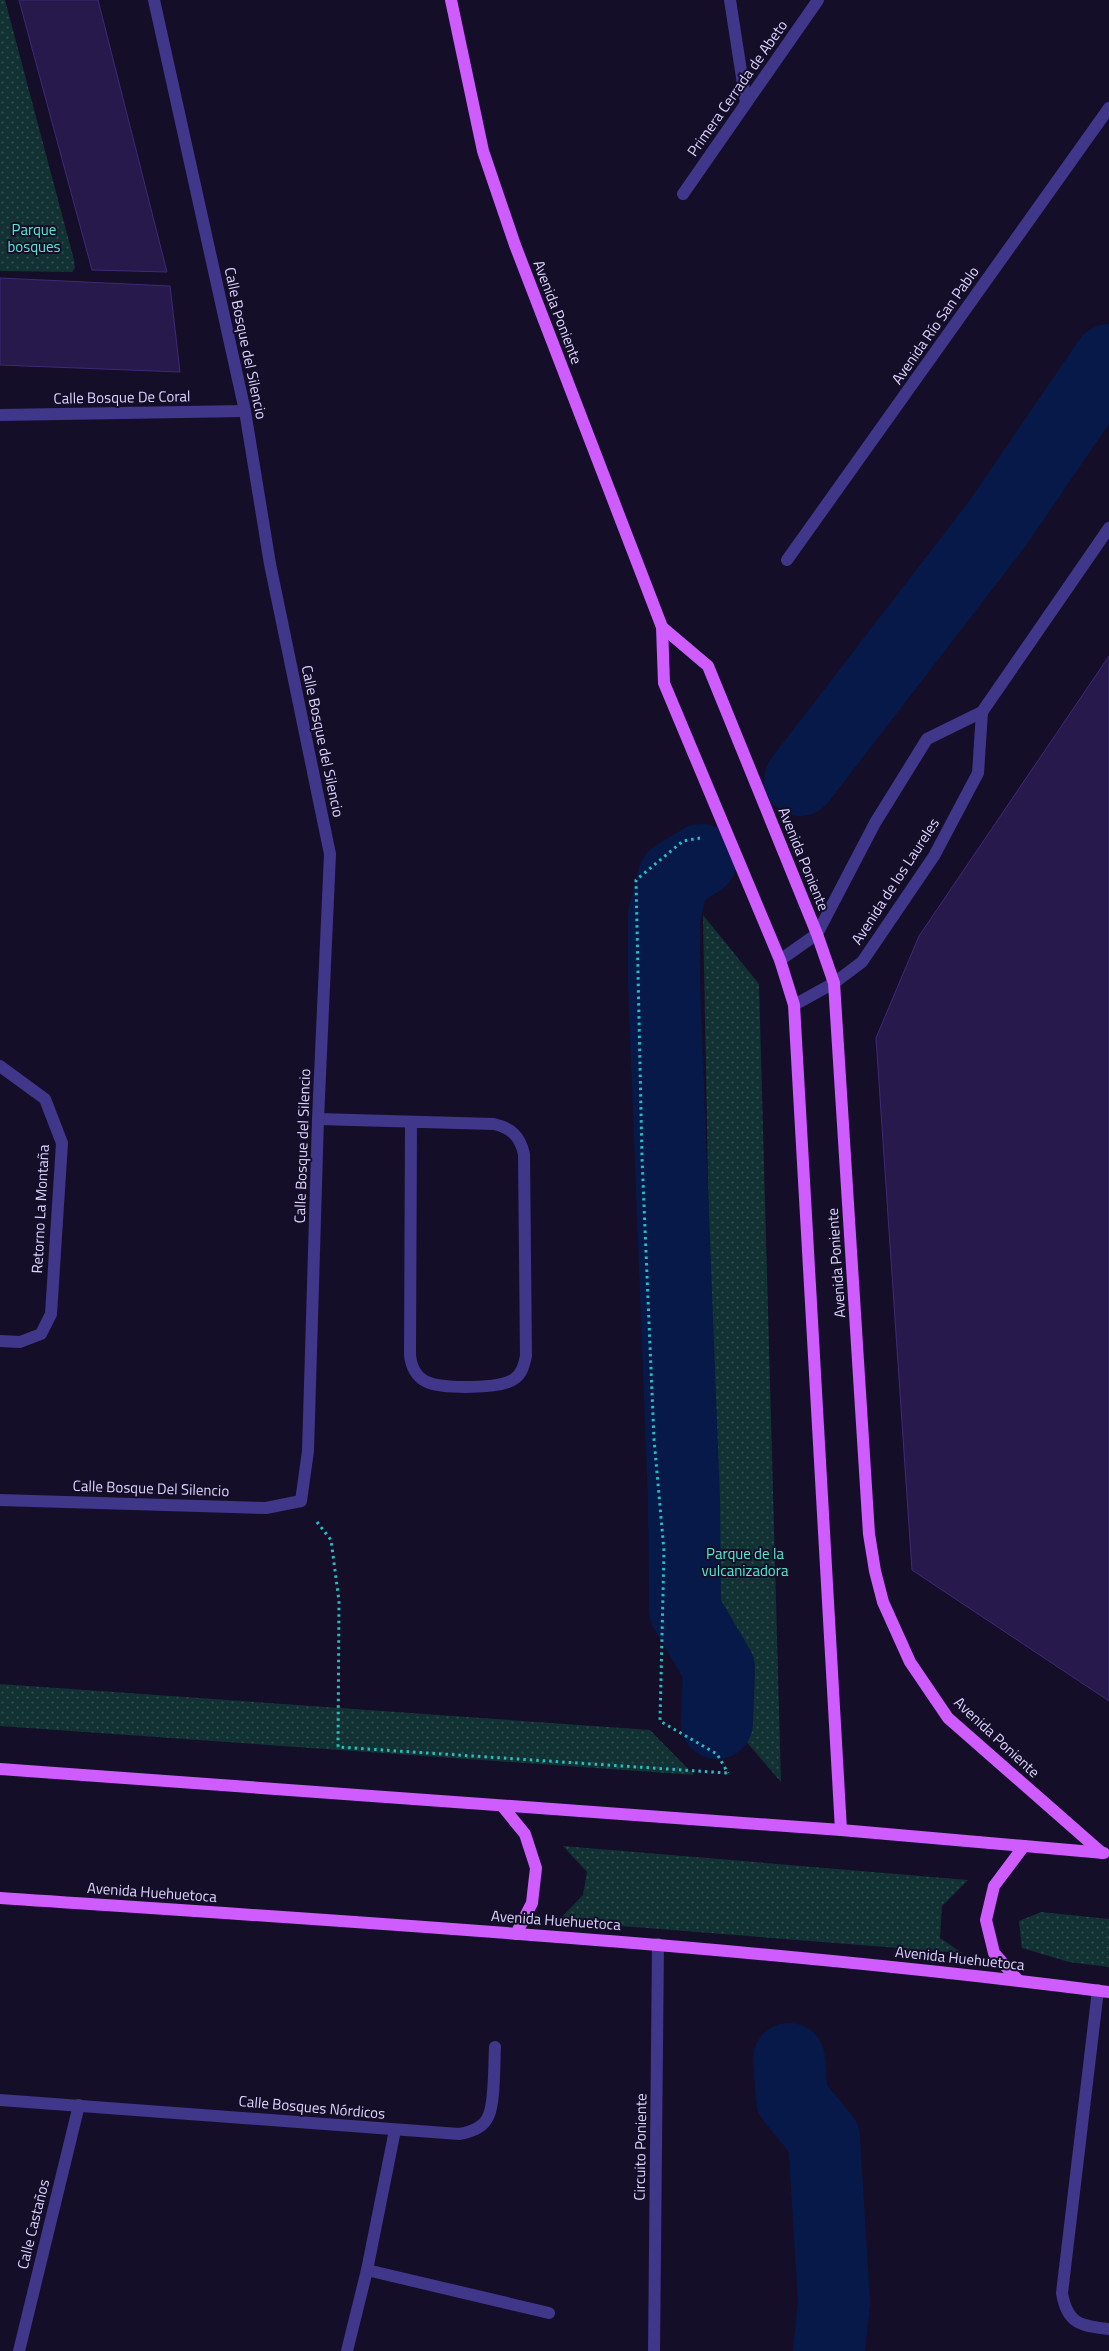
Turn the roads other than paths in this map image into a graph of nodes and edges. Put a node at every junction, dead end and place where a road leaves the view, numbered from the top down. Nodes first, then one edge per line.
1 (154, 0) edge
2 (451, 0) edge
3 (730, 0) edge
4 (818, 0) edge
5 (746, 103) junction
6 (1109, 108) edge
7 (683, 194) dead end
8 (244, 411) junction
9 (0, 415) edge
10 (1109, 528) edge
11 (787, 560) dead end
12 (662, 627) junction
13 (982, 712) junction
14 (817, 934) junction
15 (780, 960) junction
16 (834, 983) junction
17 (794, 1005) junction
18 (0, 1066) edge
19 (318, 1119) junction
20 (411, 1122) junction
21 (0, 1341) edge
22 (0, 1500) edge
23 (301, 1500) joint
24 (0, 1769) edge
25 (502, 1807) junction
26 (841, 1830) junction
27 (1024, 1846) junction
28 (1106, 1853) edge
29 (0, 1898) edge
30 (516, 1934) junction
31 (658, 1944) junction
32 (1017, 1979) junction
33 (1104, 1991) edge
34 (495, 2047) dead end
35 (0, 2100) edge
36 (79, 2105) junction
37 (395, 2130) junction
38 (367, 2270) junction
39 (549, 2313) dead end
40 (1109, 2328) edge
41 (19, 2351) edge
42 (347, 2351) edge
43 (654, 2351) edge

1 - 8 street, Calle Bosque del Silencio
2 - 12 main road, Avenida Poniente
3 - 5 street
4 - 5 street, Primera Cerrada de Abeto
5 - 7 street, Primera Cerrada de Abeto
6 - 11 street, Avenida Río San Pablo
8 - 9 street, Calle Bosque De Coral
8 - 19 street, Calle Bosque del Silencio
10 - 13 street
12 - 14 main road, Avenida Poniente
12 - 15 main road, Avenida Poniente
13 - 14 street
13 - 16 street, Avenida de los Laureles
14 - 15 street
14 - 16 main road, Avenida Poniente
15 - 17 main road, Avenida Poniente
16 - 17 street, Avenida de los Laureles
16 - 28 main road, Avenida Poniente
17 - 26 main road, Avenida Poniente
18 - 21 street, Retorno La Montaña
19 - 20 street
19 - 23 street, Calle Bosque del Silencio
20 - 20 street
22 - 23 street, Calle Bosque Del Silencio
24 - 25 main road
25 - 26 main road
25 - 30 main road
26 - 27 main road
27 - 28 main road
27 - 32 main road
29 - 30 main road, Avenida Huehuetoca
30 - 31 main road, Avenida Huehuetoca
31 - 32 main road, Avenida Huehuetoca
31 - 43 street, Circuito Poniente
32 - 33 main road, Avenida Huehuetoca
33 - 40 street
34 - 37 street
35 - 36 street, Calle Bosques Nórdicos
36 - 37 street, Calle Bosques Nórdicos
36 - 41 street, Calle Castaños
37 - 38 street, Calle Bosques Nórdicos
38 - 39 street
38 - 42 street, Calle Bosques Nórdicos

